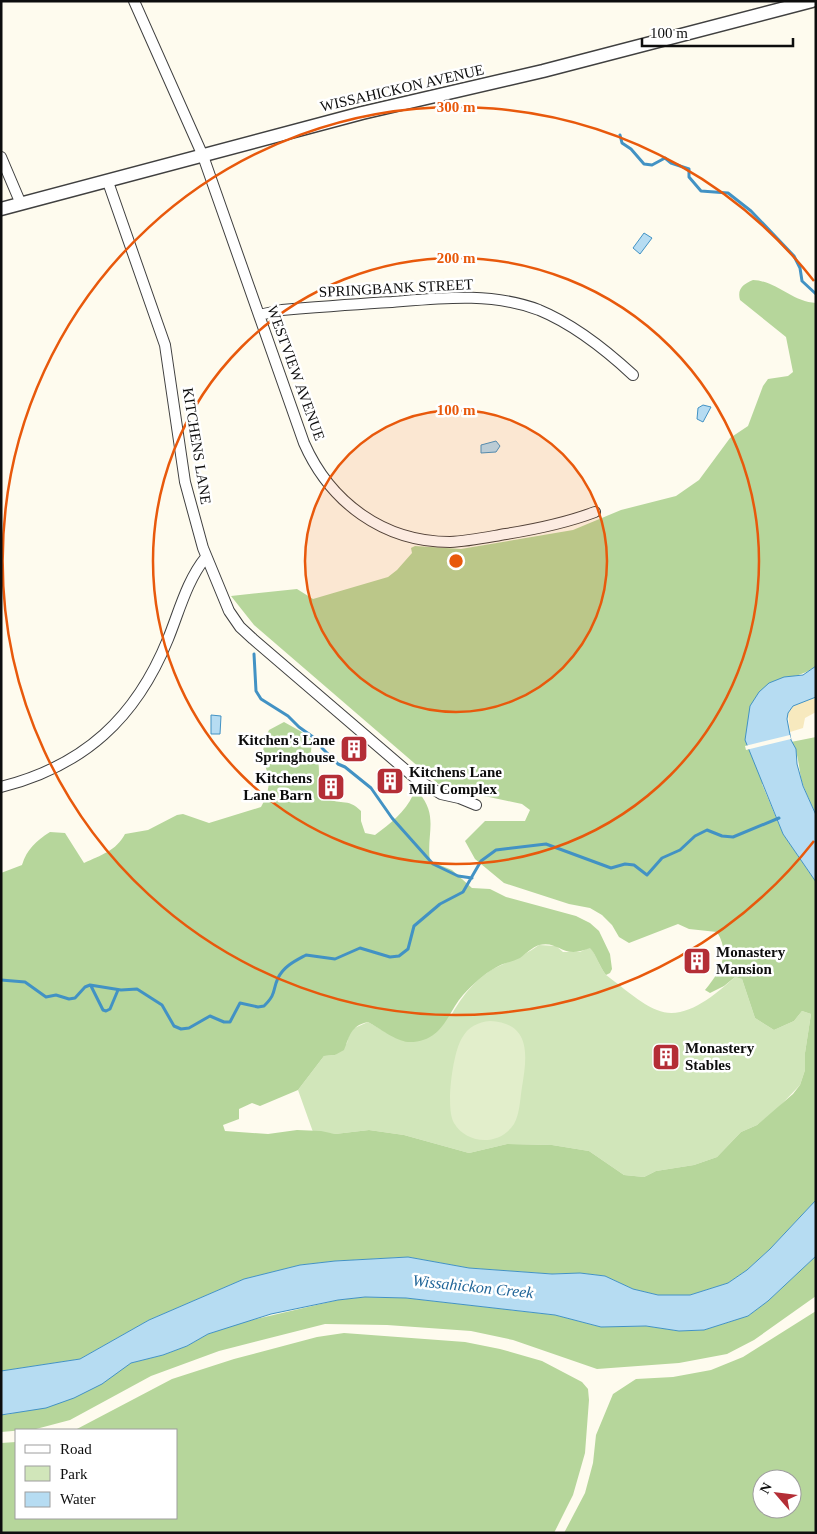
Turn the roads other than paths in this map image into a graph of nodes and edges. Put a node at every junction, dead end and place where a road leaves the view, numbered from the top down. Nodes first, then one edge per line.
1 (134, 1) edge
2 (812, 1) edge
3 (1, 156) edge
4 (203, 156) junction
5 (108, 182) junction
6 (21, 204) junction
7 (1, 209) edge
8 (259, 315) junction
9 (633, 375) dead end
10 (595, 512) dead end
11 (206, 557) junction
12 (1, 787) edge
13 (476, 805) dead end

1 - 4 street, WESTVIEW AVENUE
2 - 4 street, WISSAHICKON AVENUE
3 - 6 street
4 - 5 street, WISSAHICKON AVENUE
4 - 8 street, WESTVIEW AVENUE
5 - 6 street, WISSAHICKON AVENUE
5 - 11 street, KITCHENS LANE
6 - 7 street, WISSAHICKON AVENUE
8 - 9 street, SPRINGBANK STREET
8 - 10 street, WESTVIEW AVENUE
11 - 12 street
11 - 13 street, KITCHENS LANE

